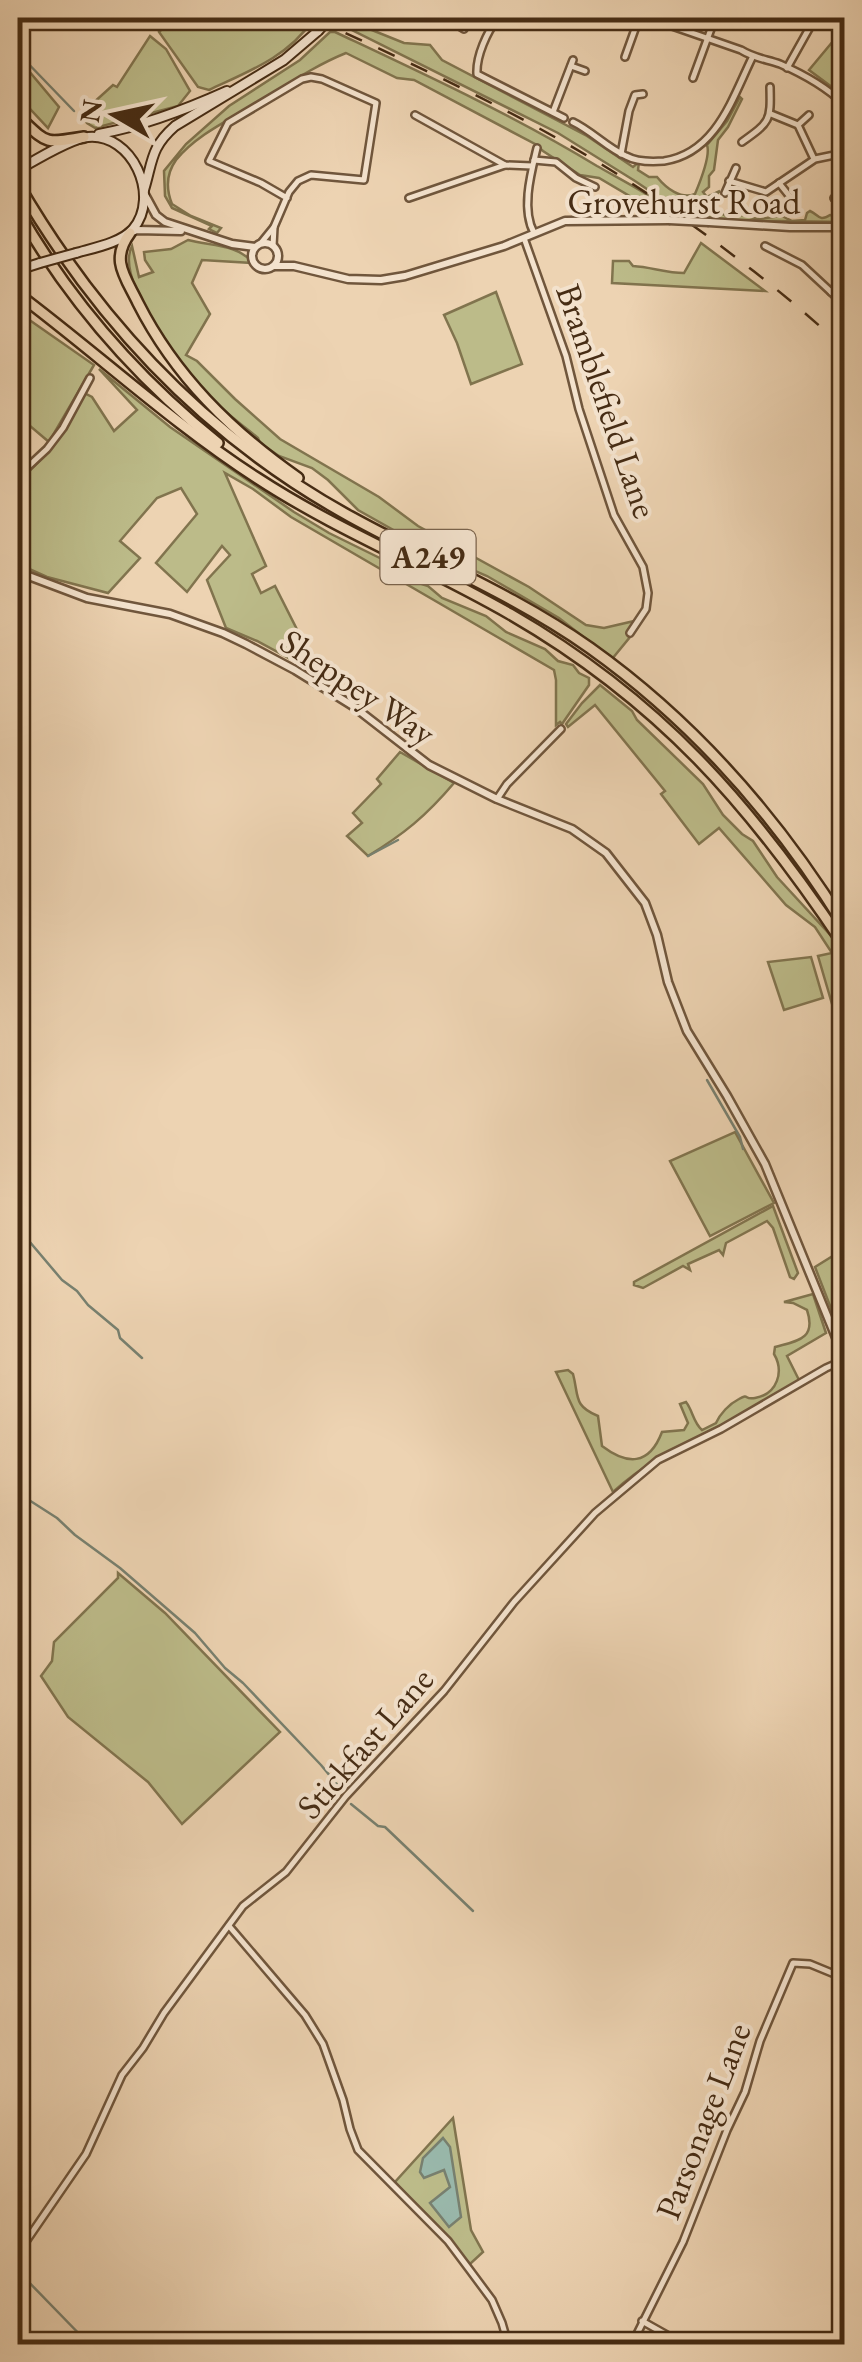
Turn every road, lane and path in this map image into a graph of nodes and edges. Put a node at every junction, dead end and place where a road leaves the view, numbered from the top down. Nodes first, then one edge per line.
1 (330, 18) edge
2 (446, 18) edge
3 (498, 18) edge
4 (530, 18) edge
5 (554, 18) edge
6 (638, 18) edge
7 (649, 18) edge
8 (715, 18) edge
9 (768, 18) edge
10 (785, 18) edge
11 (815, 18) edge
12 (764, 25) dead end
13 (808, 28) junction
14 (464, 29) dead end
15 (708, 38) junction
16 (625, 56) dead end
17 (752, 58) junction
18 (787, 68) junction
19 (585, 71) dead end
20 (694, 78) dead end
21 (252, 80) junction
22 (770, 87) dead end
23 (643, 94) dead end
24 (844, 104) edge
25 (553, 112) junction
26 (771, 114) junction
27 (809, 115) dead end
28 (18, 116) edge
29 (417, 116) dead end
30 (564, 118) dead end
31 (573, 122) dead end
32 (798, 125) junction
33 (751, 135) junction
34 (84, 136) junction
35 (742, 142) dead end
36 (760, 143) dead end
37 (537, 148) dead end
38 (843, 153) edge
39 (621, 154) junction
40 (814, 159) junction
41 (533, 163) junction
42 (505, 165) junction
43 (736, 168) dead end
44 (18, 170) edge
45 (844, 173) edge
46 (729, 180) junction
47 (18, 184) edge
48 (780, 184) junction
49 (596, 187) dead end
50 (144, 192) junction
51 (725, 193) dead end
52 (844, 196) edge
53 (286, 198) junction
54 (792, 198) dead end
55 (834, 198) dead end
56 (409, 199) dead end
57 (18, 211) edge
58 (274, 227) junction
59 (844, 227) edge
60 (188, 232) junction
61 (130, 233) junction
62 (534, 233) junction
63 (524, 238) junction
64 (232, 244) junction
65 (258, 245) junction
66 (765, 246) dead end
67 (275, 248) junction
68 (251, 259) junction
69 (274, 266) junction
70 (294, 266) junction
71 (18, 270) edge
72 (844, 277) edge
73 (830, 292) junction
74 (18, 294) edge
75 (844, 304) edge
76 (90, 378) dead end
77 (18, 476) edge
78 (323, 501) junction
79 (318, 514) junction
80 (18, 572) edge
81 (630, 633) dead end
82 (561, 729) dead end
83 (497, 798) junction
84 (844, 925) edge
85 (844, 946) edge
86 (844, 1359) edge
87 (229, 1926) junction
88 (844, 1978) edge
89 (18, 2254) edge
90 (642, 2320) junction
91 (508, 2344) edge
92 (632, 2344) edge
93 (682, 2344) edge

1 - 21 main road, bridge
2 - 14 street
3 - 25 street
4 - 5 street
6 - 16 street
7 - 15 street
8 - 15 street
9 - 12 street
10 - 13 street
11 - 13 street
13 - 18 street
15 - 17 street
15 - 20 street
17 - 18 street
17 - 39 street
18 - 24 street
19 - 25 street
21 - 34 main road
21 - 50 main road
22 - 26 street
23 - 39 street
25 - 30 street
26 - 32 street
26 - 33 street
27 - 32 street
28 - 34 highway
29 - 42 street
31 - 39 street
32 - 40 street
33 - 35 street
33 - 36 street
34 - 44 main road
34 - 50 main road
37 - 41 street
38 - 40 street
38 - 45 street
40 - 48 street
41 - 42 street
41 - 49 street
41 - 62 street
42 - 56 street
43 - 46 street
46 - 48 street
46 - 51 street
47 - 78 highway, A249
48 - 54 street
50 - 60 street
50 - 61 main road
52 - 55 street
53 - 53 street
53 - 58 street
57 - 79 highway, A249
58 - 65 street
58 - 67 street
59 - 62 street, Grovehurst Road, bridge
60 - 61 street
60 - 64 street
61 - 71 main road, bridge
61 - 78 highway, A249
62 - 63 street, Grovehurst Road
63 - 70 street, Grovehurst Road
63 - 81 street, Bramblefield Lane
64 - 65 street
64 - 68 street
65 - 67 street
65 - 68 street
66 - 73 street
67 - 69 street
67 - 70 street, Grovehurst Road
68 - 69 street
69 - 70 street, Grovehurst Road
72 - 73 street
73 - 75 street
74 - 79 highway, A249
76 - 77 street
78 - 84 highway, A249
79 - 85 highway, A249
80 - 83 street, Sheppey Way
82 - 83 street
83 - 86 street, Sheppey Way
86 - 87 street, Stickfast Lane
87 - 89 street, Stickfast Lane
87 - 91 street
88 - 90 street, Parsonage Lane
90 - 92 street, Parsonage Lane
90 - 93 street

